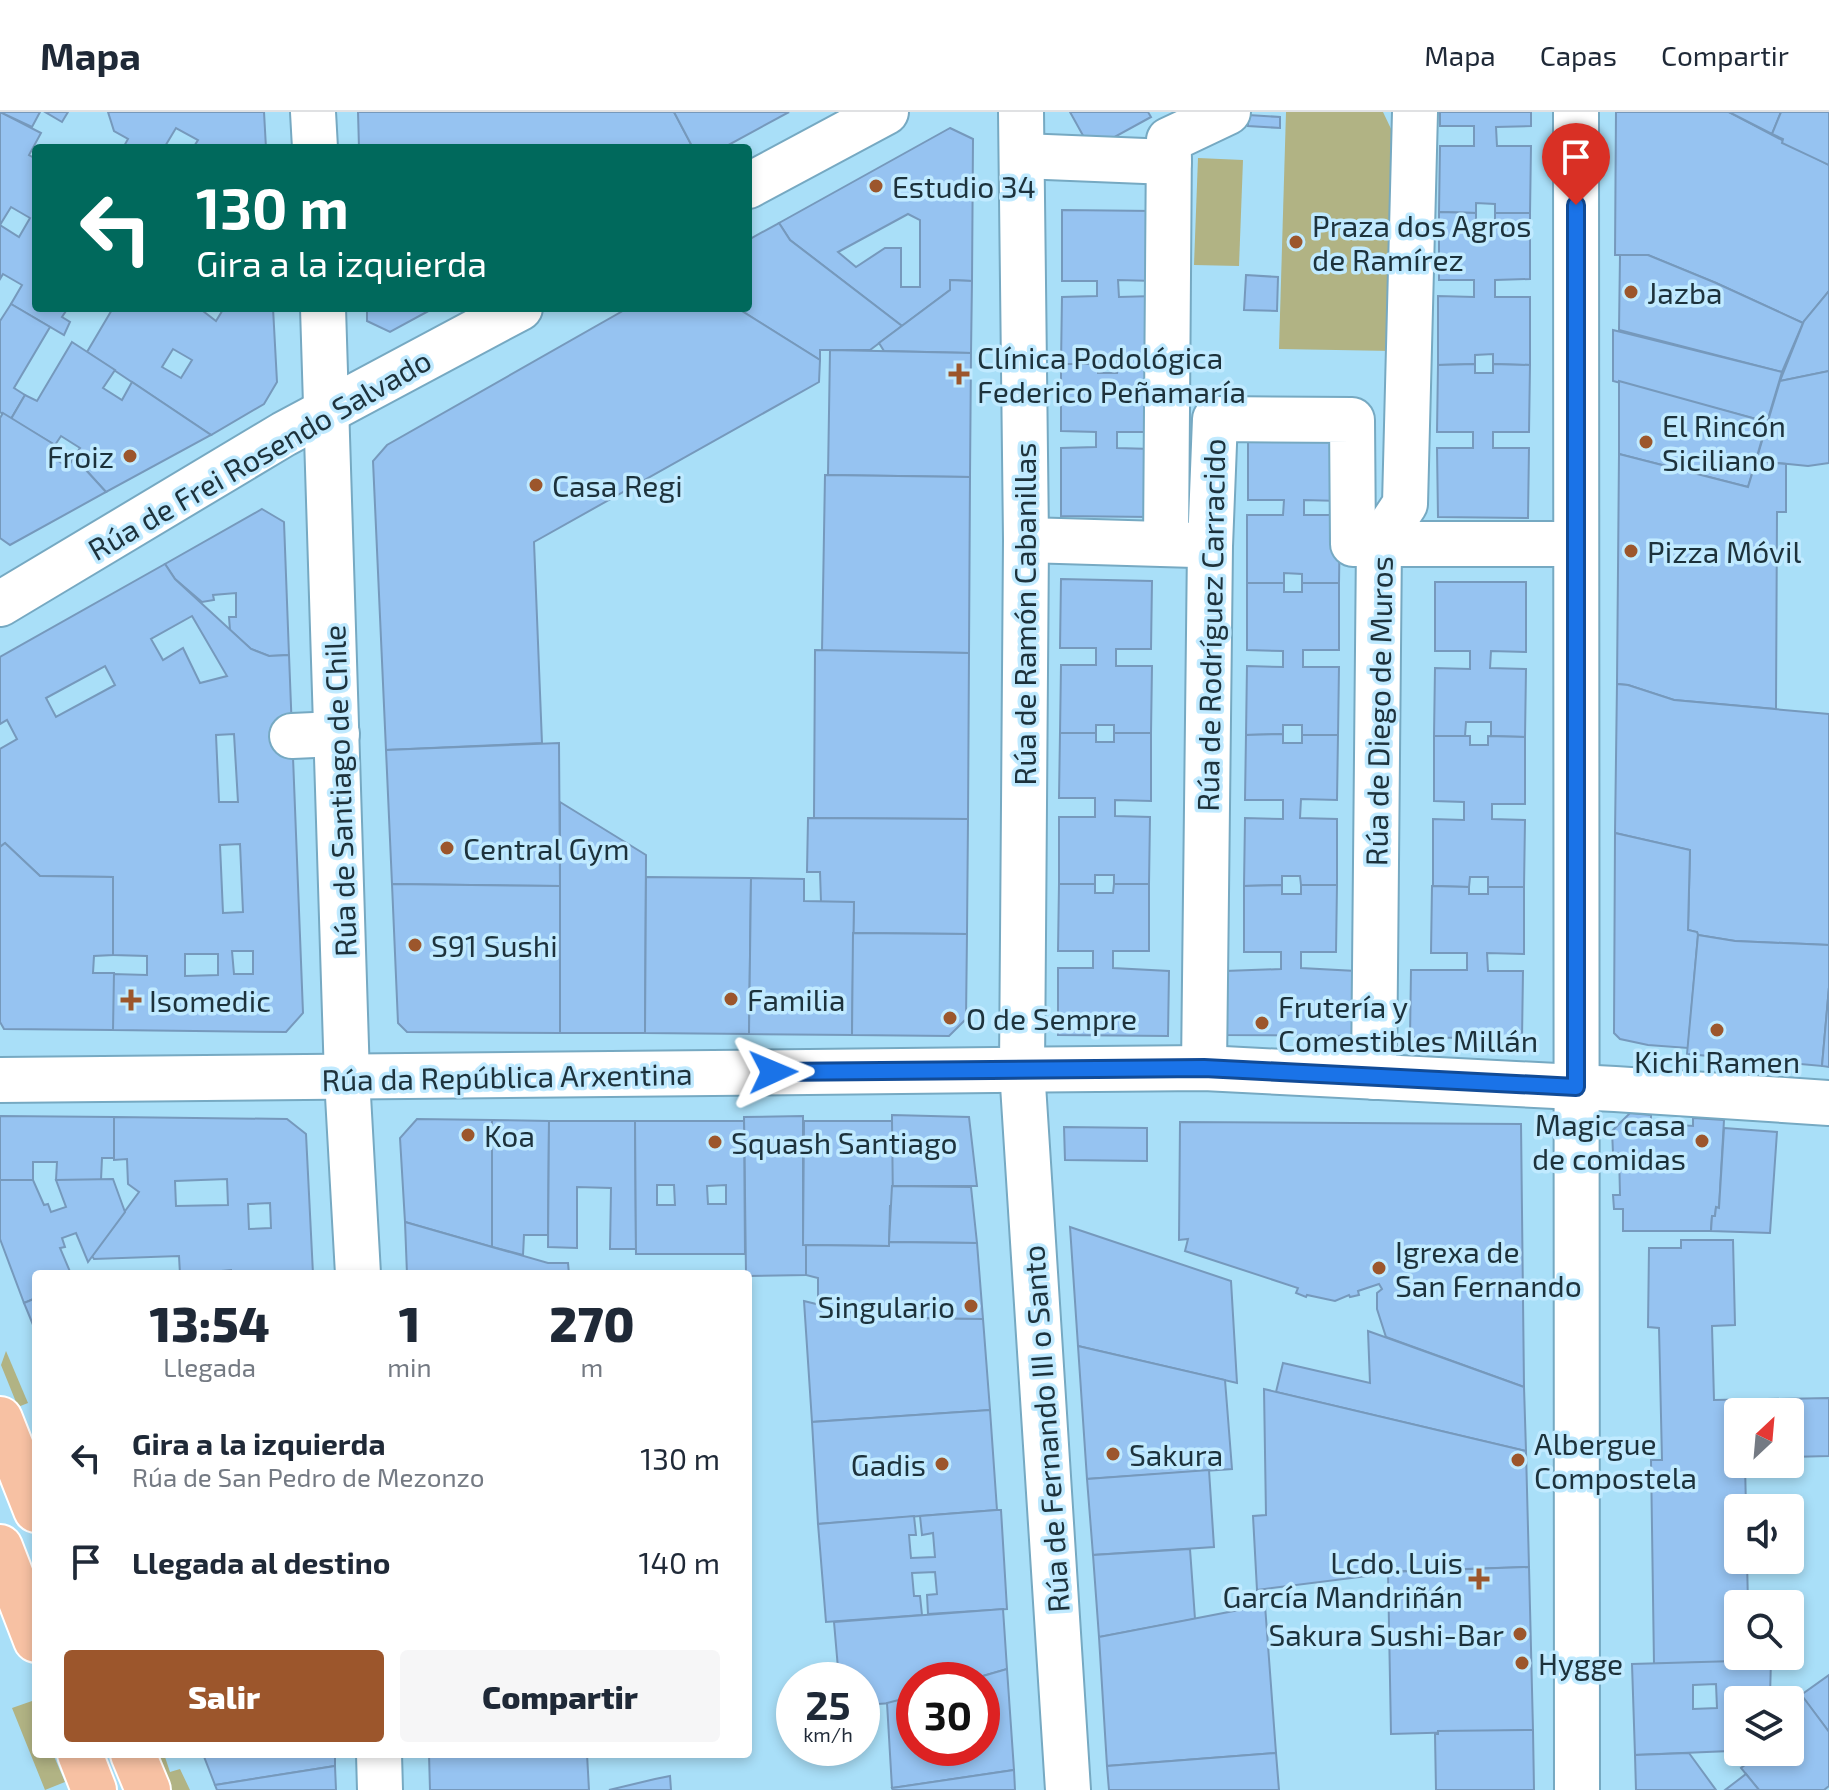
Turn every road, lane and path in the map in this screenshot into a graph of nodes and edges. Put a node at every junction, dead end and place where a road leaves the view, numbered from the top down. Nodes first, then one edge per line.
1 (313, 112) edge
2 (886, 112) edge
3 (1021, 112) edge
4 (1228, 112) edge
5 (1415, 112) edge
6 (1576, 112) edge
7 (315, 144) edge
8 (1022, 156) junction
9 (1169, 162) junction
10 (752, 184) edge
11 (323, 312) edge
12 (512, 312) edge
13 (1187, 405) dead end
14 (328, 410) junction
15 (1373, 437) dead end
16 (1026, 540) junction
17 (1379, 543) junction
18 (1576, 544) junction
19 (1187, 545) junction
20 (0, 604) edge
21 (337, 734) junction
22 (292, 736) dead end
23 (1204, 1068) junction
24 (1022, 1069) junction
25 (1374, 1077) junction
26 (347, 1078) junction
27 (0, 1080) edge
28 (1576, 1087) junction
29 (1829, 1103) edge
30 (358, 1270) edge
31 (0, 1419) edge
32 (32, 1500) edge
33 (0, 1547) edge
34 (32, 1630) edge
35 (82, 1758) edge
36 (135, 1758) edge
37 (379, 1758) edge
38 (94, 1790) edge
39 (148, 1790) edge
40 (380, 1790) edge
41 (1068, 1790) edge
42 (1577, 1790) edge

1 - 7 street
2 - 10 street
3 - 8 street, Rúa de Ramón Cabanillas
4 - 9 street
5 - 17 street, Rúa de Diego de Muros
6 - 18 street
8 - 9 street
8 - 16 street, Rúa de Ramón Cabanillas
9 - 19 street
11 - 14 street, Rúa de Santiago de Chile
12 - 14 street, Rúa de Frei Rosendo Salvado
13 - 19 street
14 - 20 street, Rúa de Frei Rosendo Salvado
14 - 21 street, Rúa de Santiago de Chile
15 - 17 street
16 - 19 street
16 - 24 street, Rúa de Ramón Cabanillas
17 - 18 street
17 - 19 street, Rúa de Rodríguez Carracido
17 - 25 street, Rúa de Diego de Muros
18 - 28 street
19 - 23 street, Rúa de Rodríguez Carracido
21 - 22 street
21 - 26 street, Rúa de Santiago de Chile
23 - 24 street, Rúa da República Arxentina
23 - 25 street, Rúa da República Arxentina
24 - 26 street, Rúa da República Arxentina
24 - 41 street, Rúa de Fernando III o Santo
25 - 28 street, Rúa da República Arxentina
26 - 27 street, Rúa da República Arxentina
26 - 30 street, Rúa de Santiago de Chile
28 - 29 street, Rúa da República Arxentina
28 - 42 street
31 - 32 main road
33 - 34 main road
35 - 38 main road
36 - 39 main road
37 - 40 street

